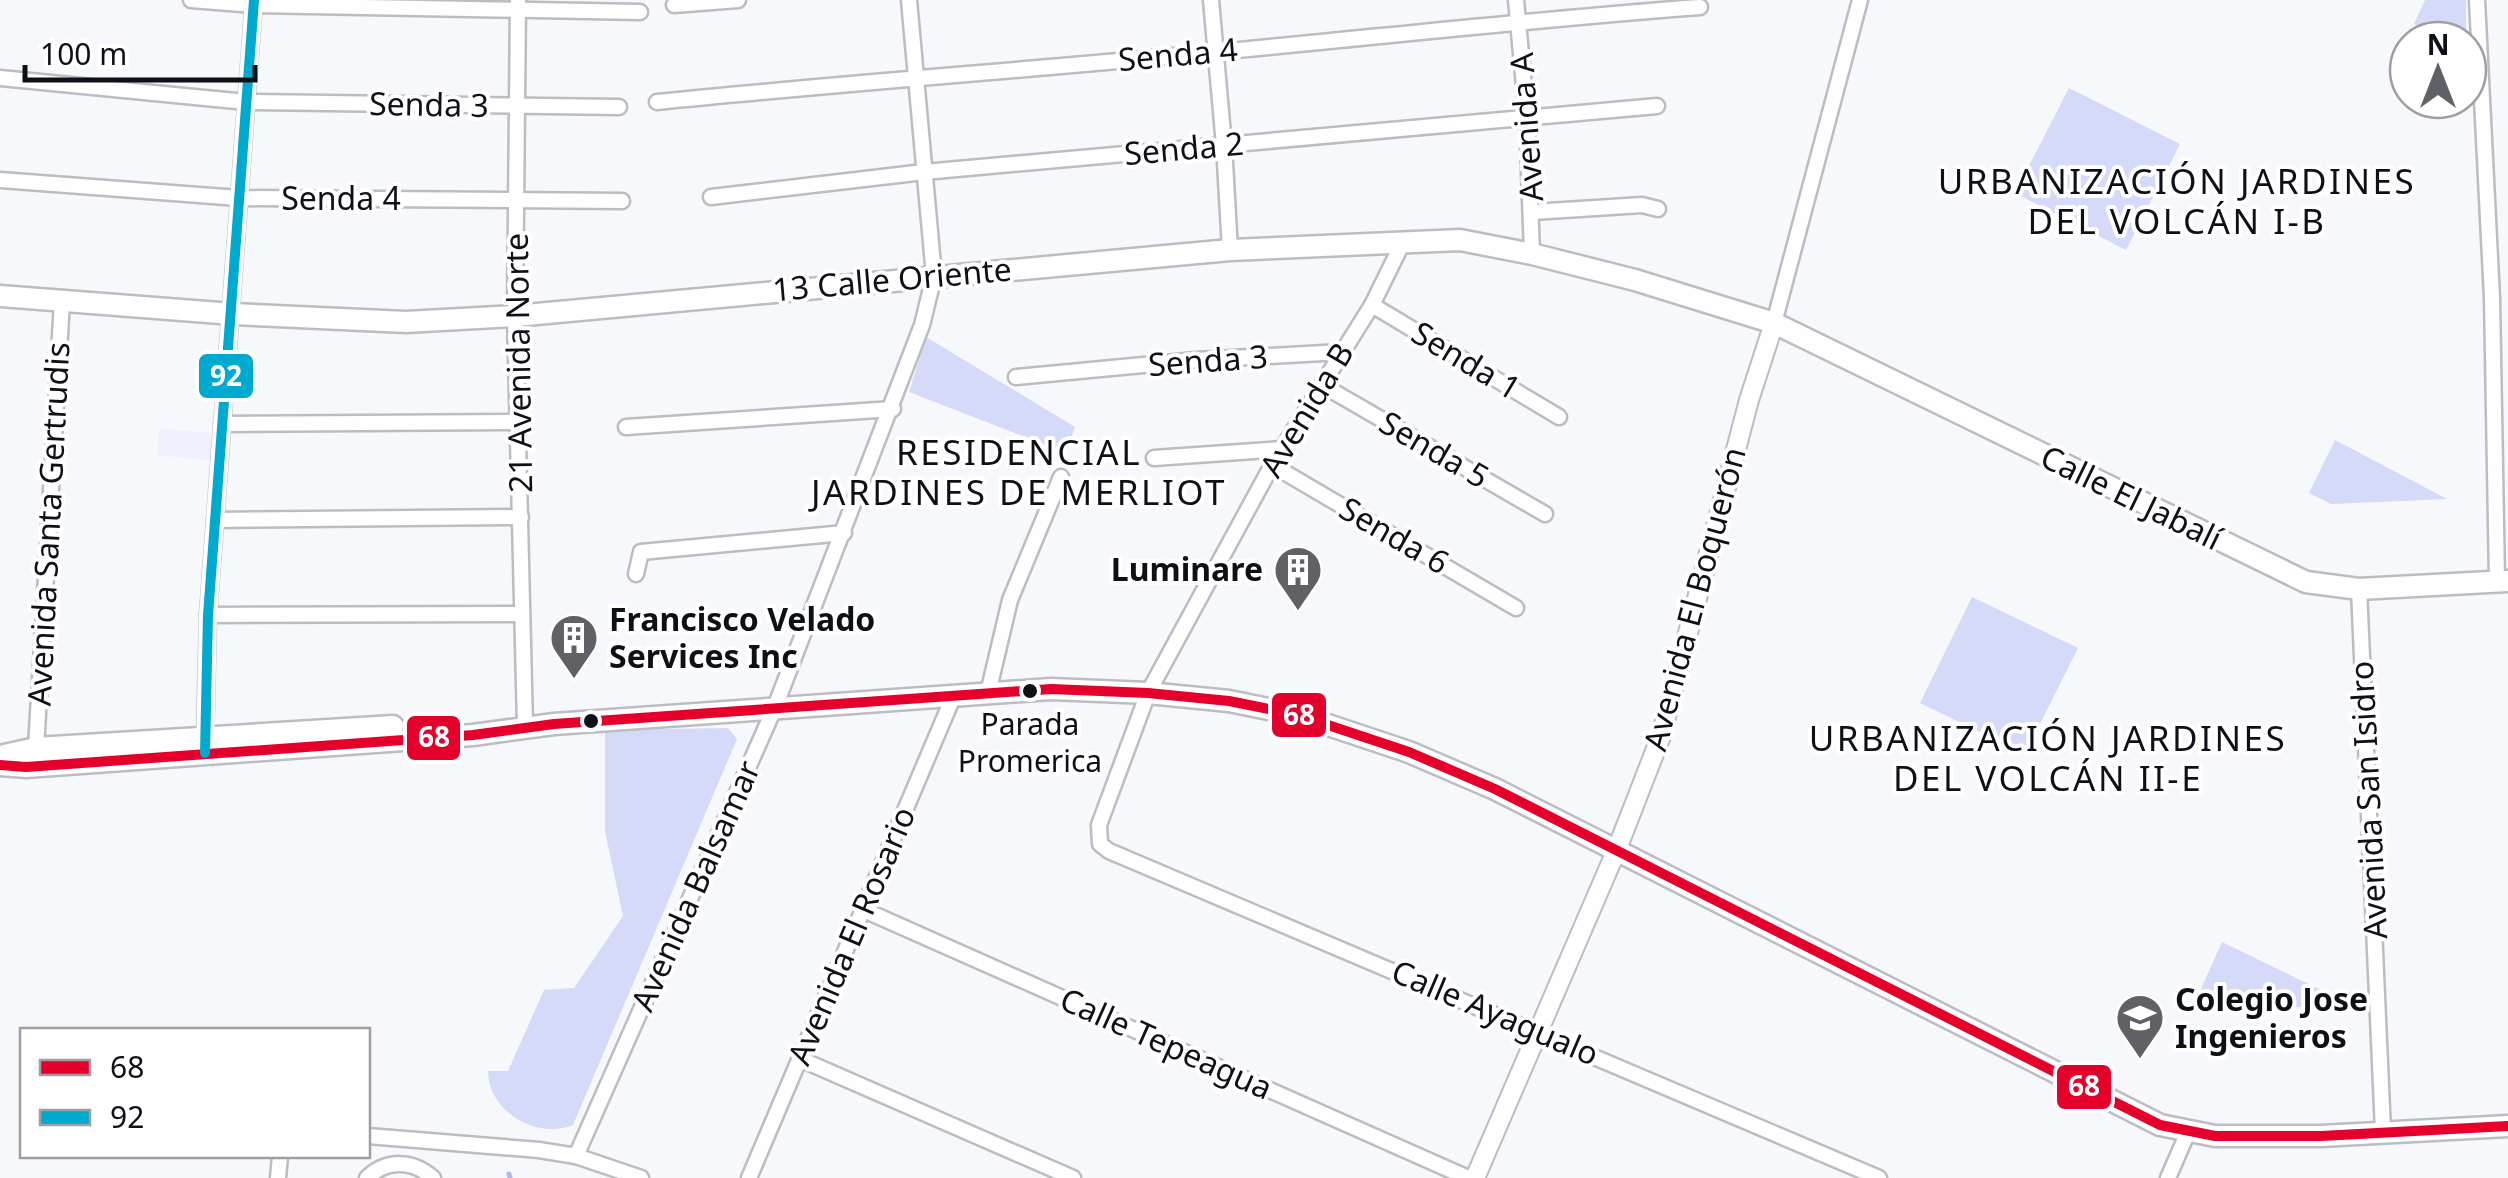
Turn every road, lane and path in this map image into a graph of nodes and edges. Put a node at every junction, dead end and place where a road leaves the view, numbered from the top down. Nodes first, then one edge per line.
1 (191, 0) edge
2 (738, 0) edge
3 (909, 0) edge
4 (1210, 0) edge
5 (1516, 0) edge
6 (1860, 0) edge
7 (2476, 0) edge
8 (254, 2) edge
9 (674, 5) dead end
10 (518, 6) edge
11 (1700, 7) dead end
12 (640, 12) dead end
13 (1519, 21) junction
14 (1214, 52) junction
15 (915, 76) junction
16 (0, 78) edge
17 (246, 102) junction
18 (657, 102) dead end
19 (518, 106) junction
20 (1657, 106) dead end
21 (619, 107) dead end
22 (1527, 118) junction
23 (1224, 145) junction
24 (924, 172) junction
25 (0, 180) edge
26 (711, 197) dead end
27 (239, 198) junction
28 (518, 199) junction
29 (622, 201) dead end
30 (1658, 209) dead end
31 (1533, 212) junction
32 (1404, 240) junction
33 (1230, 250) junction
34 (1532, 254) junction
35 (934, 276) junction
36 (0, 296) edge
37 (62, 300) junction
38 (1372, 305) junction
39 (232, 314) junction
40 (516, 316) junction
41 (1774, 324) junction
42 (1342, 352) junction
43 (1016, 377) dead end
44 (1322, 385) junction
45 (892, 408) junction
46 (1560, 417) dead end
47 (519, 422) junction
48 (222, 424) junction
49 (626, 427) dead end
50 (1282, 448) junction
51 (1154, 458) dead end
52 (1272, 465) junction
53 (1061, 477) dead end
54 (1545, 514) dead end
55 (521, 518) junction
56 (215, 520) junction
57 (844, 533) junction
58 (636, 574) dead end
59 (2502, 581) edge
60 (2359, 589) junction
61 (1516, 608) dead end
62 (522, 614) junction
63 (208, 615) junction
64 (988, 693) junction
65 (1148, 693) junction
66 (954, 694) junction
67 (775, 707) junction
68 (525, 726) junction
69 (205, 745) junction
70 (36, 748) junction
71 (0, 756) edge
72 (0, 764) edge
73 (1617, 848) junction
74 (1109, 850) joint
75 (864, 910) junction
76 (1539, 1031) junction
77 (800, 1059) junction
78 (2508, 1126) edge
79 (2383, 1130) junction
80 (2188, 1132) junction
81 (370, 1136) edge
82 (400, 1140) junction
83 (576, 1156) junction
84 (398, 1163) junction
85 (368, 1178) edge
86 (433, 1178) edge
87 (641, 1178) edge
88 (749, 1178) edge
89 (1073, 1178) edge
90 (1472, 1178) edge
91 (1879, 1178) edge
92 (2168, 1178) edge

1 - 8 street
2 - 9 street
3 - 15 street, Avenida Balsamar
4 - 14 street
5 - 13 street, Avenida A
6 - 41 street, Avenida El Boquerón
7 - 59 street
8 - 10 street
8 - 17 street
10 - 12 street
10 - 19 street, 21 Avenida Norte
11 - 13 street, Senda 4
13 - 14 street, Senda 4
13 - 22 street, Avenida A
14 - 15 street, Senda 4
14 - 23 street
15 - 18 street, Senda 4
15 - 24 street, Avenida Balsamar
16 - 17 street, Senda 3
17 - 19 street, Senda 3
17 - 27 street
19 - 21 street, Senda 3
19 - 28 street, 21 Avenida Norte
20 - 22 street, Senda 2
22 - 23 street, Senda 2
22 - 31 street, Avenida A
23 - 24 street, Senda 2
23 - 33 street
24 - 26 street, Senda 2
24 - 35 street, Avenida Balsamar
25 - 27 street, Senda 4
27 - 28 street, Senda 4
27 - 39 street
28 - 29 street, Senda 4
28 - 40 street, 21 Avenida Norte
30 - 31 street
31 - 34 street, Avenida A
32 - 33 main road, 13 Calle Oriente
32 - 34 main road, 13 Calle Oriente
32 - 38 street, Avenida B
33 - 35 main road, 13 Calle Oriente
34 - 41 main road, 13 Calle Oriente
35 - 40 main road, 13 Calle Oriente
35 - 45 street, Avenida Balsamar
36 - 37 main road, 13 Calle Oriente
37 - 39 main road, 13 Calle Oriente
37 - 70 street, Avenida Santa Gertrudis
38 - 42 street, Avenida B
38 - 46 street, Senda 1
39 - 40 main road, 13 Calle Oriente
39 - 48 street
40 - 47 street, 21 Avenida Norte
41 - 60 main road, Calle El Jabalí
41 - 73 street, Avenida El Boquerón
42 - 43 street, Senda 3
42 - 44 street, Avenida B
44 - 50 street, Avenida B
44 - 54 street, Senda 5
45 - 49 street
45 - 57 street, Avenida Balsamar
47 - 48 street
47 - 55 street, 21 Avenida Norte
48 - 56 street
50 - 51 street
50 - 52 street, Avenida B
52 - 61 street, Senda 6
52 - 65 street, Avenida B
53 - 64 street
55 - 56 street
55 - 62 street, 21 Avenida Norte
56 - 63 street
57 - 58 street
57 - 67 street, Avenida Balsamar
59 - 60 main road, Calle El Jabalí
60 - 79 street, Avenida San Isidro
62 - 63 street
62 - 68 street, 21 Avenida Norte
63 - 69 street
64 - 65 main road
64 - 66 main road
65 - 73 main road
65 - 74 street, Avenida B
66 - 67 main road
66 - 75 street, Avenida El Rosario
67 - 68 main road
67 - 83 street, Avenida Balsamar
68 - 69 main road
69 - 70 main road
69 - 72 main road
70 - 71 main road
73 - 76 street, Avenida El Boquerón
73 - 80 main road
74 - 76 street, Calle Ayagualo
75 - 77 street, Avenida El Rosario
75 - 90 street, Calle Tepeagua
76 - 90 street, Avenida El Boquerón
76 - 91 street, Calle Ayagualo
77 - 88 street, Avenida El Rosario
77 - 89 street
78 - 79 main road
79 - 80 main road
80 - 92 street
81 - 82 street
82 - 83 street
82 - 84 street
83 - 87 street
84 - 85 street
84 - 86 street

